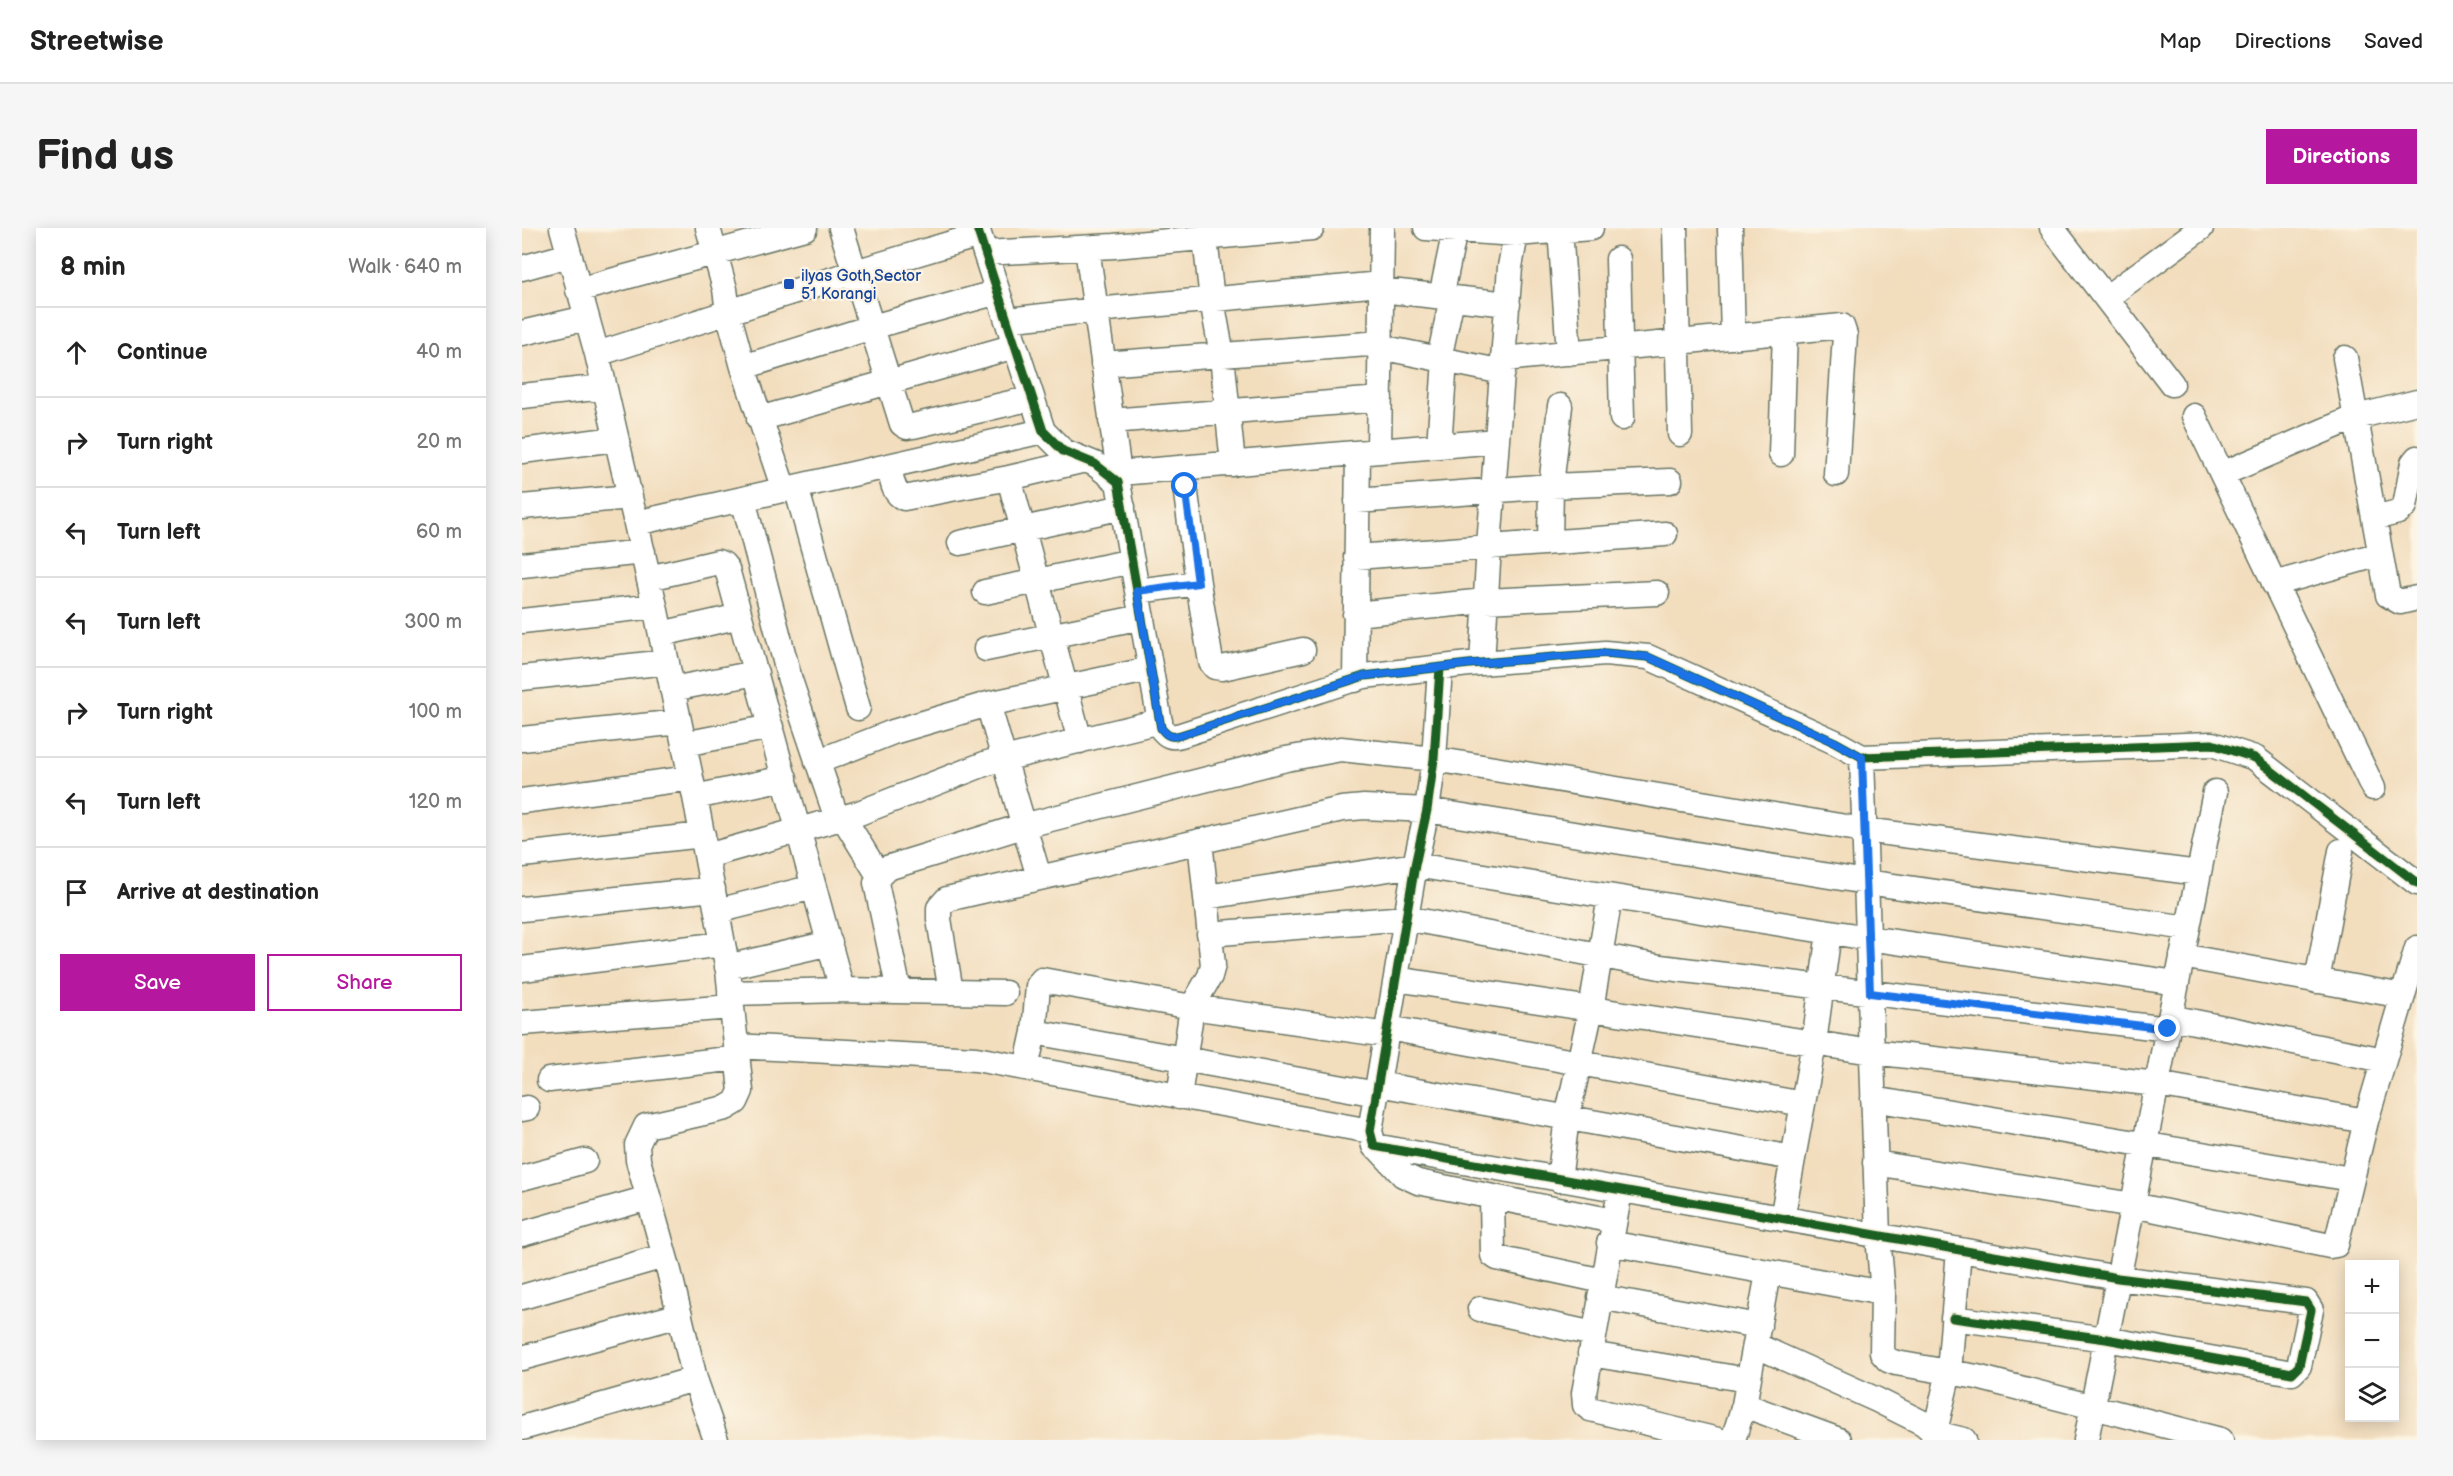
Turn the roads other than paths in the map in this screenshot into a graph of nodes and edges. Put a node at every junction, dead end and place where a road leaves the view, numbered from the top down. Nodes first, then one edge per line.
1 (562, 228) edge
2 (708, 228) edge
3 (805, 228) edge
4 (841, 228) edge
5 (1306, 228) edge
6 (1312, 228) edge
7 (1382, 228) edge
8 (1426, 228) edge
9 (1591, 228) edge
10 (1676, 228) edge
11 (1731, 228) edge
12 (2052, 228) edge
13 (2201, 228) edge
14 (1260, 230) edge
15 (1455, 230) junction
16 (1210, 234) edge
17 (1516, 234) junction
18 (1166, 235) edge
19 (1112, 237) edge
20 (980, 239) edge
21 (1053, 239) edge
22 (1561, 243) dead end
23 (1087, 248) junction
24 (716, 252) junction
25 (569, 255) junction
26 (1618, 258) dead end
27 (522, 268) edge
28 (855, 272) junction
29 (1381, 287) junction
30 (578, 290) junction
31 (998, 292) junction
32 (1446, 297) junction
33 (2106, 298) junction
34 (1212, 300) junction
35 (1508, 304) junction
36 (1096, 310) junction
37 (728, 312) junction
38 (586, 318) junction
39 (1007, 320) junction
40 (872, 327) junction
41 (1785, 331) junction
42 (522, 333) edge
43 (1733, 337) junction
44 (1678, 342) junction
45 (1381, 345) junction
46 (1015, 346) junction
47 (1619, 348) junction
48 (1569, 353) junction
49 (597, 354) junction
50 (1222, 356) junction
51 (2345, 358) dead end
52 (1442, 360) junction
53 (1103, 364) junction
54 (1503, 366) junction
55 (743, 367) junction
56 (889, 382) junction
57 (2172, 384) dead end
58 (604, 387) junction
59 (522, 396) edge
60 (1032, 398) junction
61 (1380, 399) junction
62 (2417, 402) edge
63 (1560, 406) dead end
64 (1228, 411) junction
65 (2194, 416) dead end
66 (2356, 417) junction
67 (1622, 418) dead end
68 (759, 419) junction
69 (1111, 421) junction
70 (1043, 431) junction
71 (1680, 434) dead end
72 (616, 440) junction
73 (1497, 441) junction
74 (1439, 446) junction
75 (522, 451) edge
76 (1369, 452) junction
77 (1781, 454) dead end
78 (2417, 458) edge
79 (1085, 460) junction
80 (1233, 464) junction
81 (889, 466) junction
82 (1113, 473) junction
83 (1836, 474) dead end
84 (2222, 474) junction
85 (1009, 478) junction
86 (1670, 481) dead end
87 (1185, 486) dead end
88 (1551, 486) junction
89 (790, 488) junction
90 (1493, 490) junction
91 (630, 496) junction
92 (743, 499) junction
93 (1357, 501) junction
94 (522, 507) edge
95 (1123, 507) junction
96 (2374, 518) junction
97 (636, 523) junction
98 (1023, 530) junction
99 (1665, 534) dead end
100 (1550, 542) junction
101 (960, 543) dead end
102 (1489, 546) junction
103 (642, 552) junction
104 (2380, 554) junction
105 (1356, 557) junction
106 (1132, 561) junction
107 (522, 565) edge
108 (649, 578) junction
109 (1038, 580) junction
110 (1198, 583) junction
111 (2274, 584) junction
112 (1137, 591) junction
113 (985, 592) dead end
114 (1657, 592) dead end
115 (2417, 598) edge
116 (1485, 601) junction
117 (655, 606) junction
118 (1356, 614) junction
119 (741, 616) junction
120 (1142, 617) junction
121 (522, 621) edge
122 (661, 634) junction
123 (1052, 635) junction
124 (986, 649) dead end
125 (1304, 650) dead end
126 (667, 662) junction
127 (1482, 663) junction
128 (1440, 668) junction
129 (1151, 669) junction
130 (756, 673) junction
131 (522, 678) edge
132 (1355, 680) junction
133 (1066, 686) junction
134 (672, 689) junction
135 (988, 704) junction
136 (858, 708) dead end
137 (1160, 721) junction
138 (771, 727) junction
139 (681, 733) junction
140 (522, 738) edge
141 (1080, 741) junction
142 (1862, 757) junction
143 (1004, 759) junction
144 (1434, 759) junction
145 (817, 762) junction
146 (785, 778) junction
147 (693, 788) junction
148 (2373, 788) dead end
149 (2215, 792) dead end
150 (522, 801) edge
151 (1427, 810) junction
152 (840, 818) junction
153 (1023, 826) junction
154 (799, 830) junction
155 (1864, 830) junction
156 (1200, 841) junction
157 (705, 845) junction
158 (2341, 850) dead end
159 (522, 855) edge
160 (1415, 866) junction
161 (2199, 873) junction
162 (879, 876) junction
163 (1040, 877) junction
164 (1866, 882) junction
165 (2417, 883) edge
166 (814, 887) junction
167 (1206, 897) junction
168 (1610, 897) junction
169 (715, 900) junction
170 (522, 909) edge
171 (1406, 918) junction
172 (2188, 928) junction
173 (1829, 932) junction
174 (1209, 934) junction
175 (1868, 938) junction
176 (830, 943) junction
177 (2417, 948) edge
178 (1600, 955) junction
179 (725, 956) junction
180 (2182, 956) junction
181 (522, 969) edge
182 (1396, 979) junction
183 (2317, 981) junction
184 (2177, 983) junction
185 (1820, 987) junction
186 (842, 990) junction
187 (899, 991) junction
188 (951, 992) junction
189 (1005, 993) dead end
190 (1870, 993) junction
191 (2403, 996) junction
192 (731, 1000) junction
193 (1192, 1007) junction
194 (1591, 1009) junction
195 (522, 1023) edge
196 (2169, 1023) junction
197 (1387, 1031) junction
198 (1034, 1032) junction
199 (1814, 1043) junction
200 (736, 1052) junction
201 (1872, 1052) junction
202 (1185, 1058) junction
203 (2384, 1060) junction
204 (1580, 1063) junction
205 (1026, 1068) junction
206 (549, 1080) dead end
207 (2157, 1084) junction
208 (1377, 1089) junction
209 (1179, 1097) junction
210 (1873, 1099) junction
211 (1803, 1104) junction
212 (1567, 1118) junction
213 (2366, 1121) junction
214 (1374, 1139) junction
215 (2145, 1144) junction
216 (1793, 1158) junction
217 (585, 1161) dead end
218 (1875, 1163) junction
219 (522, 1178) edge
220 (2350, 1179) junction
221 (1559, 1180) junction
222 (1620, 1191) junction
223 (1492, 1197) junction
224 (648, 1198) junction
225 (2133, 1205) junction
226 (1782, 1219) junction
227 (1612, 1232) junction
228 (522, 1234) edge
229 (1878, 1236) junction
230 (1959, 1250) junction
231 (664, 1256) junction
232 (1768, 1273) junction
233 (2118, 1278) junction
234 (1602, 1289) junction
235 (1883, 1293) junction
236 (522, 1297) edge
237 (1480, 1309) dead end
238 (680, 1315) junction
239 (1953, 1318) junction
240 (1757, 1336) junction
241 (2106, 1339) junction
242 (1592, 1344) junction
243 (522, 1358) edge
244 (1949, 1372) junction
245 (695, 1379) junction
246 (1748, 1380) junction
247 (1744, 1405) junction
248 (2092, 1407) junction
249 (522, 1428) edge
250 (1934, 1437) edge
251 (716, 1440) edge
252 (1718, 1440) edge
253 (1733, 1440) edge
254 (1839, 1440) edge
255 (1964, 1440) edge
256 (2086, 1440) edge
257 (2221, 1440) edge

1 - 25 street
2 - 24 street
3 - 24 street
4 - 28 street
5 - 6 street
5 - 14 street
7 - 29 street
8 - 15 street
9 - 17 street
10 - 44 street
11 - 43 street
12 - 33 street
13 - 33 street
14 - 16 street
15 - 17 street
15 - 32 street
16 - 18 street
16 - 34 street
17 - 35 street
18 - 19 street
19 - 23 street
20 - 21 street
20 - 28 street
20 - 31 street
21 - 23 street
22 - 48 street
23 - 36 street
24 - 30 street
24 - 37 street
25 - 27 street
25 - 30 street
26 - 47 street
28 - 37 street
28 - 40 street
29 - 32 street
29 - 34 street
29 - 45 street
30 - 38 street
31 - 39 street
31 - 40 street
32 - 35 street
32 - 52 street
33 - 57 street
34 - 36 street
34 - 50 street
35 - 54 street
36 - 39 street
36 - 53 street
37 - 49 street
37 - 55 street
38 - 42 street
38 - 49 street
39 - 46 street
40 - 55 street
40 - 56 street
41 - 43 street
41 - 77 street
41 - 83 street
43 - 44 street
44 - 47 street
44 - 71 street
45 - 50 street
45 - 52 street
45 - 61 street
46 - 56 street
46 - 60 street
47 - 48 street
47 - 67 street
48 - 54 street
49 - 58 street
50 - 53 street
50 - 64 street
51 - 66 street
52 - 54 street
52 - 74 street
53 - 69 street
54 - 73 street
55 - 68 street
56 - 60 street
56 - 68 street
58 - 59 street
58 - 72 street
60 - 70 street
61 - 64 street
61 - 76 street
62 - 66 street
63 - 88 street
64 - 69 street
64 - 80 street
65 - 84 street
66 - 84 street
66 - 96 street
68 - 89 street
69 - 82 street
70 - 79 street
70 - 81 street
72 - 75 street
72 - 91 street
73 - 74 street
73 - 90 street
74 - 76 street
76 - 80 street
76 - 93 street
78 - 96 street
79 - 82 street
79 - 85 street
80 - 82 street
81 - 85 street
81 - 89 street
82 - 95 street
84 - 111 street
85 - 98 street
86 - 88 street
87 - 110 street
88 - 90 street
88 - 100 street
89 - 92 street
89 - 136 street
90 - 93 street
90 - 102 street
91 - 94 street
91 - 97 street
92 - 97 street
92 - 145 street
93 - 105 street
95 - 98 street
95 - 106 street
96 - 104 street
97 - 103 street
98 - 101 street
98 - 109 street
99 - 100 street
100 - 102 street
102 - 105 street
102 - 116 street
103 - 107 street
103 - 108 street
104 - 111 street
104 - 115 street
105 - 118 street
106 - 109 street
106 - 112 street
108 - 117 street
108 - 119 street
109 - 113 street
109 - 123 street
110 - 112 street
110 - 125 street
111 - 148 street
112 - 120 street
114 - 116 street
116 - 118 street
116 - 127 street
117 - 121 street
117 - 122 street
118 - 132 street
119 - 122 street
119 - 130 street
120 - 123 street
120 - 129 street
122 - 126 street
123 - 124 street
123 - 133 street
126 - 131 street
126 - 134 street
127 - 128 street
127 - 142 street
128 - 132 street
128 - 144 street
129 - 133 street
129 - 137 street
130 - 134 street
130 - 138 street
132 - 137 street
133 - 135 street
133 - 141 street
134 - 139 street
135 - 143 street
135 - 145 street
137 - 141 street
138 - 139 street
138 - 146 street
139 - 140 street
139 - 147 street
141 - 143 street
142 - 155 street
142 - 165 street
143 - 152 street
143 - 153 street
144 - 151 street
144 - 153 street
144 - 155 street
145 - 152 street
146 - 147 street
146 - 154 street
147 - 150 street
147 - 157 street
149 - 161 street
151 - 156 street
151 - 160 street
151 - 164 street
152 - 154 street
152 - 162 street
153 - 162 street
153 - 163 street
154 - 157 street
154 - 166 street
155 - 161 street
155 - 164 street
156 - 163 street
156 - 167 street
157 - 159 street
157 - 169 street
158 - 183 street
160 - 167 street
160 - 168 street
160 - 171 street
161 - 172 street
162 - 187 street
163 - 188 street
164 - 172 street
164 - 175 street
166 - 169 street
166 - 176 street
167 - 174 street
168 - 173 street
168 - 178 street
169 - 170 street
169 - 179 street
171 - 174 street
171 - 178 street
171 - 182 street
172 - 180 street
173 - 175 street
173 - 185 street
174 - 193 street
175 - 184 street
175 - 190 street
176 - 179 street
176 - 186 street
177 - 191 street
178 - 185 street
178 - 194 street
179 - 181 street
179 - 192 street
180 - 183 street
180 - 184 street
182 - 194 street
182 - 197 street
183 - 191 street
184 - 196 street
185 - 190 street
185 - 199 street
186 - 187 street
186 - 192 street
187 - 188 street
188 - 189 street
190 - 196 street
190 - 201 street
191 - 203 street
192 - 195 street
192 - 200 street
193 - 197 street
193 - 198 street
193 - 202 street
194 - 199 street
194 - 204 street
196 - 203 street
196 - 207 street
197 - 204 street
197 - 208 street
198 - 202 street
198 - 205 street
199 - 201 street
199 - 211 street
200 - 205 street
200 - 206 street
200 - 224 street
201 - 207 street
201 - 210 street
202 - 208 street
202 - 209 street
203 - 213 street
204 - 211 street
204 - 212 street
205 - 209 street
207 - 213 street
207 - 215 street
208 - 212 street
208 - 214 street
209 - 214 street
210 - 215 street
210 - 218 street
211 - 216 street
212 - 216 street
212 - 221 street
213 - 220 street
214 - 221 street
214 - 223 street
215 - 220 street
215 - 225 street
216 - 226 street
217 - 219 street
218 - 225 street
218 - 229 street
220 - 225 street
221 - 222 street
222 - 226 street
222 - 227 street
223 - 227 street
223 - 234 street
224 - 228 street
224 - 231 street
225 - 233 street
226 - 229 street
227 - 232 street
227 - 234 street
229 - 230 street
229 - 235 street
230 - 233 street
230 - 239 street
231 - 236 street
231 - 238 street
232 - 235 street
232 - 240 street
233 - 241 street
233 - 241 street
234 - 240 street
234 - 242 street
235 - 244 street
237 - 242 street
238 - 243 street
238 - 245 street
239 - 241 street
239 - 244 street
240 - 246 street
240 - 250 street
241 - 248 street
242 - 246 street
242 - 252 street
244 - 248 street
244 - 250 street
245 - 249 street
245 - 251 street
246 - 247 street
247 - 253 street
247 - 254 street
248 - 256 street
248 - 257 street
250 - 255 street

